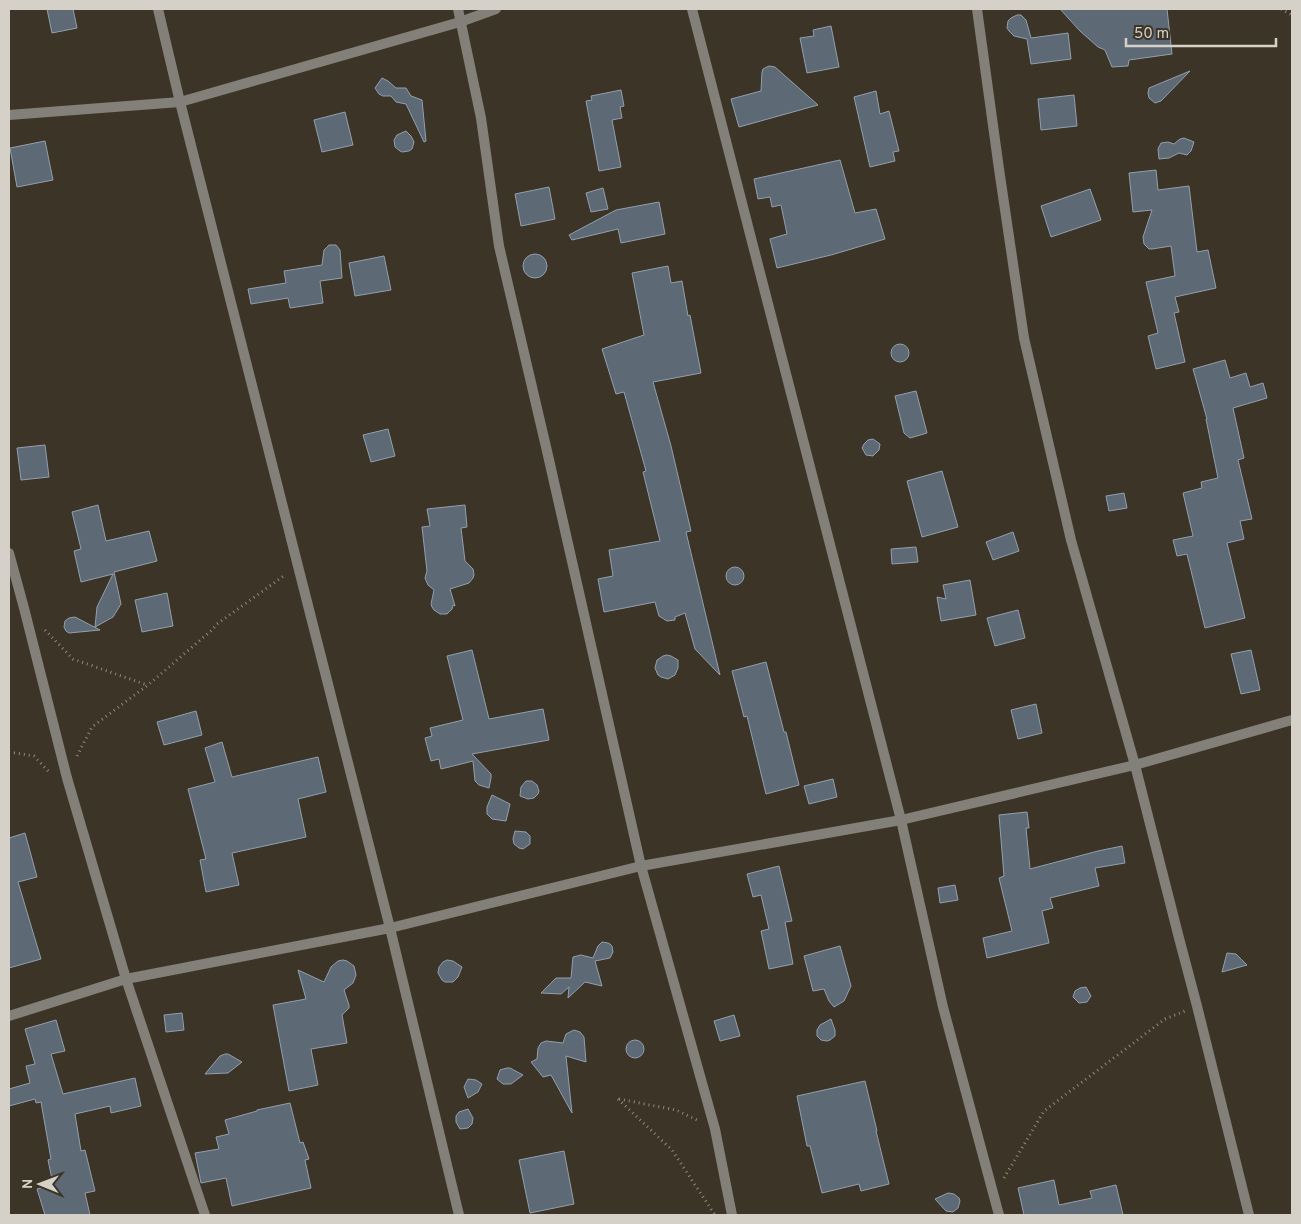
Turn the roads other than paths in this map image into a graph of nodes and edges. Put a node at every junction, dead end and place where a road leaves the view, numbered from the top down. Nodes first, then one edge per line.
1 (158, 9) edge
2 (458, 9) edge
3 (496, 9) edge
4 (692, 9) edge
5 (977, 9) edge
6 (460, 22) junction
7 (180, 102) junction
8 (9, 115) edge
9 (9, 553) edge
10 (1292, 720) edge
11 (1135, 765) junction
12 (901, 820) junction
13 (641, 866) junction
14 (390, 928) junction
15 (126, 980) junction
16 (9, 1016) edge
17 (206, 1215) edge
18 (459, 1215) edge
19 (732, 1215) edge
20 (999, 1215) edge
21 (1249, 1215) edge

1 - 7 street
2 - 6 street
3 - 6 street
4 - 12 street
5 - 11 street
6 - 7 street
6 - 13 street
7 - 8 street
7 - 14 street
9 - 15 street
10 - 11 street
11 - 12 street
11 - 21 street
12 - 13 street
12 - 20 street
13 - 14 street
13 - 19 street
14 - 15 street
14 - 18 street
15 - 16 street
15 - 17 street

